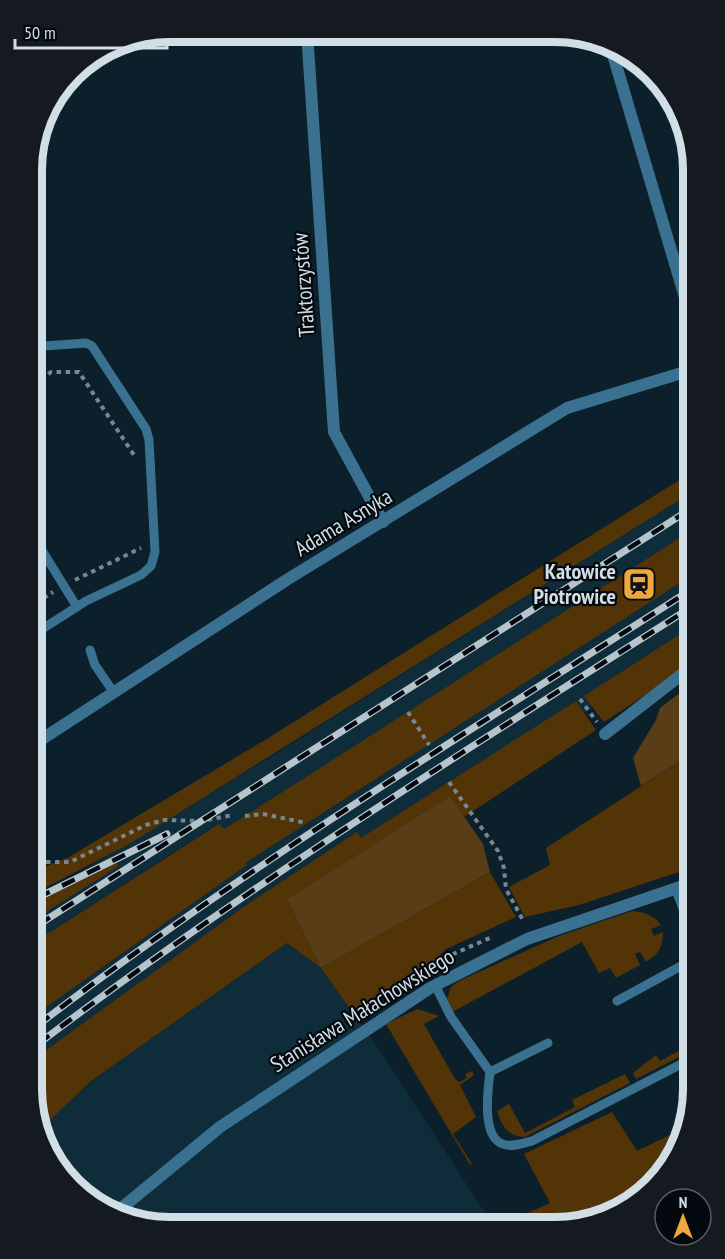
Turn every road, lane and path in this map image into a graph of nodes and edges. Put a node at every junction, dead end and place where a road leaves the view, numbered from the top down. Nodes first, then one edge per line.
1 (308, 42) edge
2 (613, 56) edge
3 (683, 291) edge
4 (42, 347) edge
5 (683, 373) edge
6 (42, 379) edge
7 (141, 467) dead end
8 (383, 522) junction
9 (146, 545) dead end
10 (42, 550) edge
11 (64, 585) junction
12 (42, 599) edge
13 (77, 607) junction
14 (42, 629) edge
15 (90, 650) dead end
16 (683, 673) edge
17 (114, 693) junction
18 (580, 699) dead end
19 (408, 712) dead end
20 (605, 734) joint
21 (42, 739) edge
22 (429, 745) dead end
23 (449, 782) dead end
24 (232, 815) dead end
25 (245, 816) dead end
26 (307, 823) dead end
27 (42, 862) edge
28 (683, 886) edge
29 (675, 888) junction
30 (683, 909) edge
31 (524, 922) dead end
32 (683, 965) edge
33 (435, 985) junction
34 (617, 1000) dead end
35 (548, 1043) dead end
36 (683, 1063) edge
37 (490, 1072) junction
38 (122, 1207) edge

1 - 8 street, Traktorzystów
2 - 3 street
4 - 13 lane
5 - 8 street, Adama Asnyka
6 - 7 path
8 - 17 street, Adama Asnyka
9 - 11 path
10 - 11 lane
11 - 12 path
11 - 13 lane
13 - 14 lane
15 - 17 lane
16 - 20 street
17 - 21 street, Adama Asnyka
18 - 20 path
19 - 22 path
23 - 31 path
24 - 27 path
25 - 26 path
28 - 29 street, Stanisława Małachowskiego
29 - 30 lane
29 - 33 street, Stanisława Małachowskiego
32 - 34 lane
33 - 37 lane
33 - 38 street, Stanisława Małachowskiego
35 - 37 lane
36 - 37 lane

